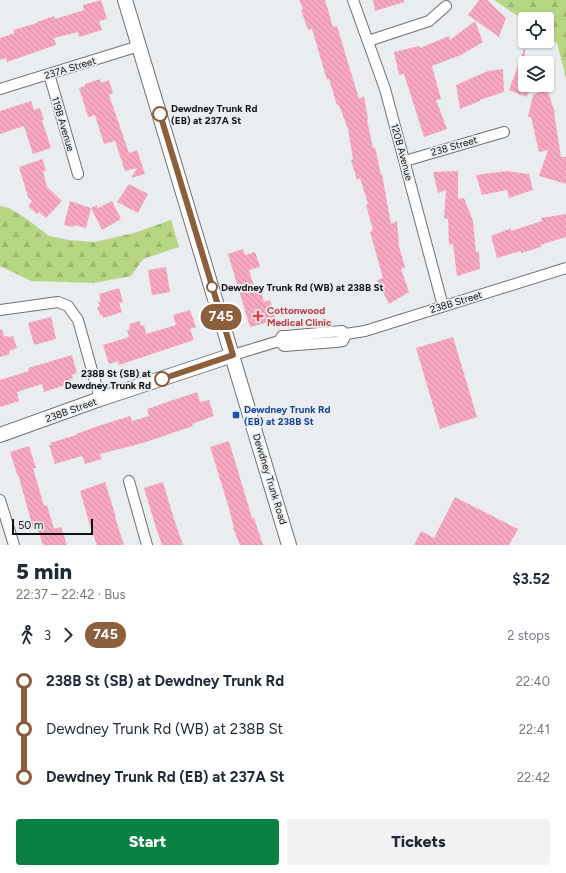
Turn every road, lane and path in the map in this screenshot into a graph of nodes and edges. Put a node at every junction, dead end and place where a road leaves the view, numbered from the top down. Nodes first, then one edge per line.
1 (125, 0) edge
2 (353, 0) edge
3 (446, 6) dead end
4 (368, 41) junction
5 (139, 46) junction
6 (48, 74) junction
7 (0, 89) edge
8 (504, 132) dead end
9 (405, 161) junction
10 (78, 174) dead end
11 (566, 268) edge
12 (443, 306) junction
13 (0, 310) edge
14 (233, 355) junction
15 (100, 399) junction
16 (0, 435) edge
17 (129, 481) dead end
18 (0, 500) edge
19 (14, 545) edge
20 (147, 545) edge
21 (289, 545) edge

1 - 5 main road, Dewdney Trunk Road
2 - 4 street, 120B Avenue
3 - 4 street
4 - 9 street, 120B Avenue
5 - 6 street, 237A Street
5 - 14 main road, Dewdney Trunk Road
6 - 7 street, 237A Street
6 - 10 street, 119B Avenue
8 - 9 street, 238 Street
9 - 12 street, 120B Avenue
11 - 12 street, 238B Street
12 - 14 street, 238B Street
13 - 15 street
14 - 15 main road, 238B Street
14 - 21 main road, Dewdney Trunk Road
15 - 16 main road, 238B Street
17 - 20 street
18 - 19 street

